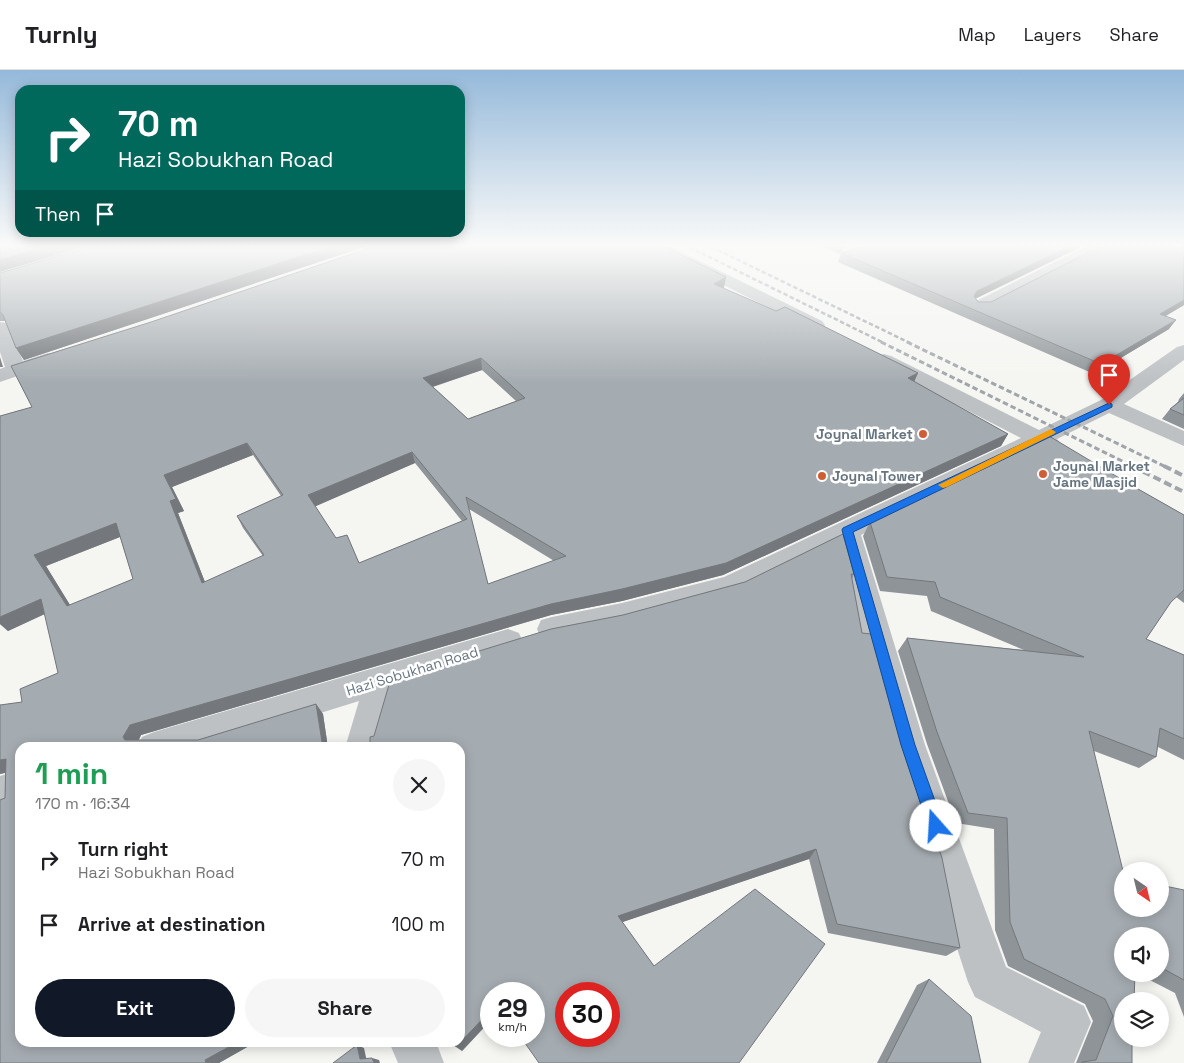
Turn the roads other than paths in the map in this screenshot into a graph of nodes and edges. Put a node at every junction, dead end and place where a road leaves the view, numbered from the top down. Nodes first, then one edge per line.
1 (747, 290) edge
2 (1011, 290) edge
3 (980, 306) edge
4 (0, 327) edge
5 (830, 332) edge
6 (865, 350) edge
7 (1184, 351) edge
8 (64, 354) edge
9 (8, 372) edge
10 (1109, 405) junction
11 (1040, 438) junction
12 (1184, 439) edge
13 (1065, 452) edge
14 (847, 530) junction
15 (381, 681) junction
16 (174, 742) edge
17 (364, 742) edge
18 (15, 790) edge
19 (0, 794) edge
20 (414, 1047) edge
21 (421, 1063) edge
22 (1052, 1063) edge

1 - 5 street
2 - 3 street
4 - 9 street
6 - 11 street
7 - 10 street, Hazi Sobukhan Road
8 - 9 street
10 - 11 street, Hazi Sobukhan Road
10 - 12 street
11 - 13 street
11 - 14 street, Hazi Sobukhan Road
14 - 15 street, Hazi Sobukhan Road
14 - 22 street
15 - 16 street, Hazi Sobukhan Road
15 - 17 street
18 - 19 street
20 - 21 street

